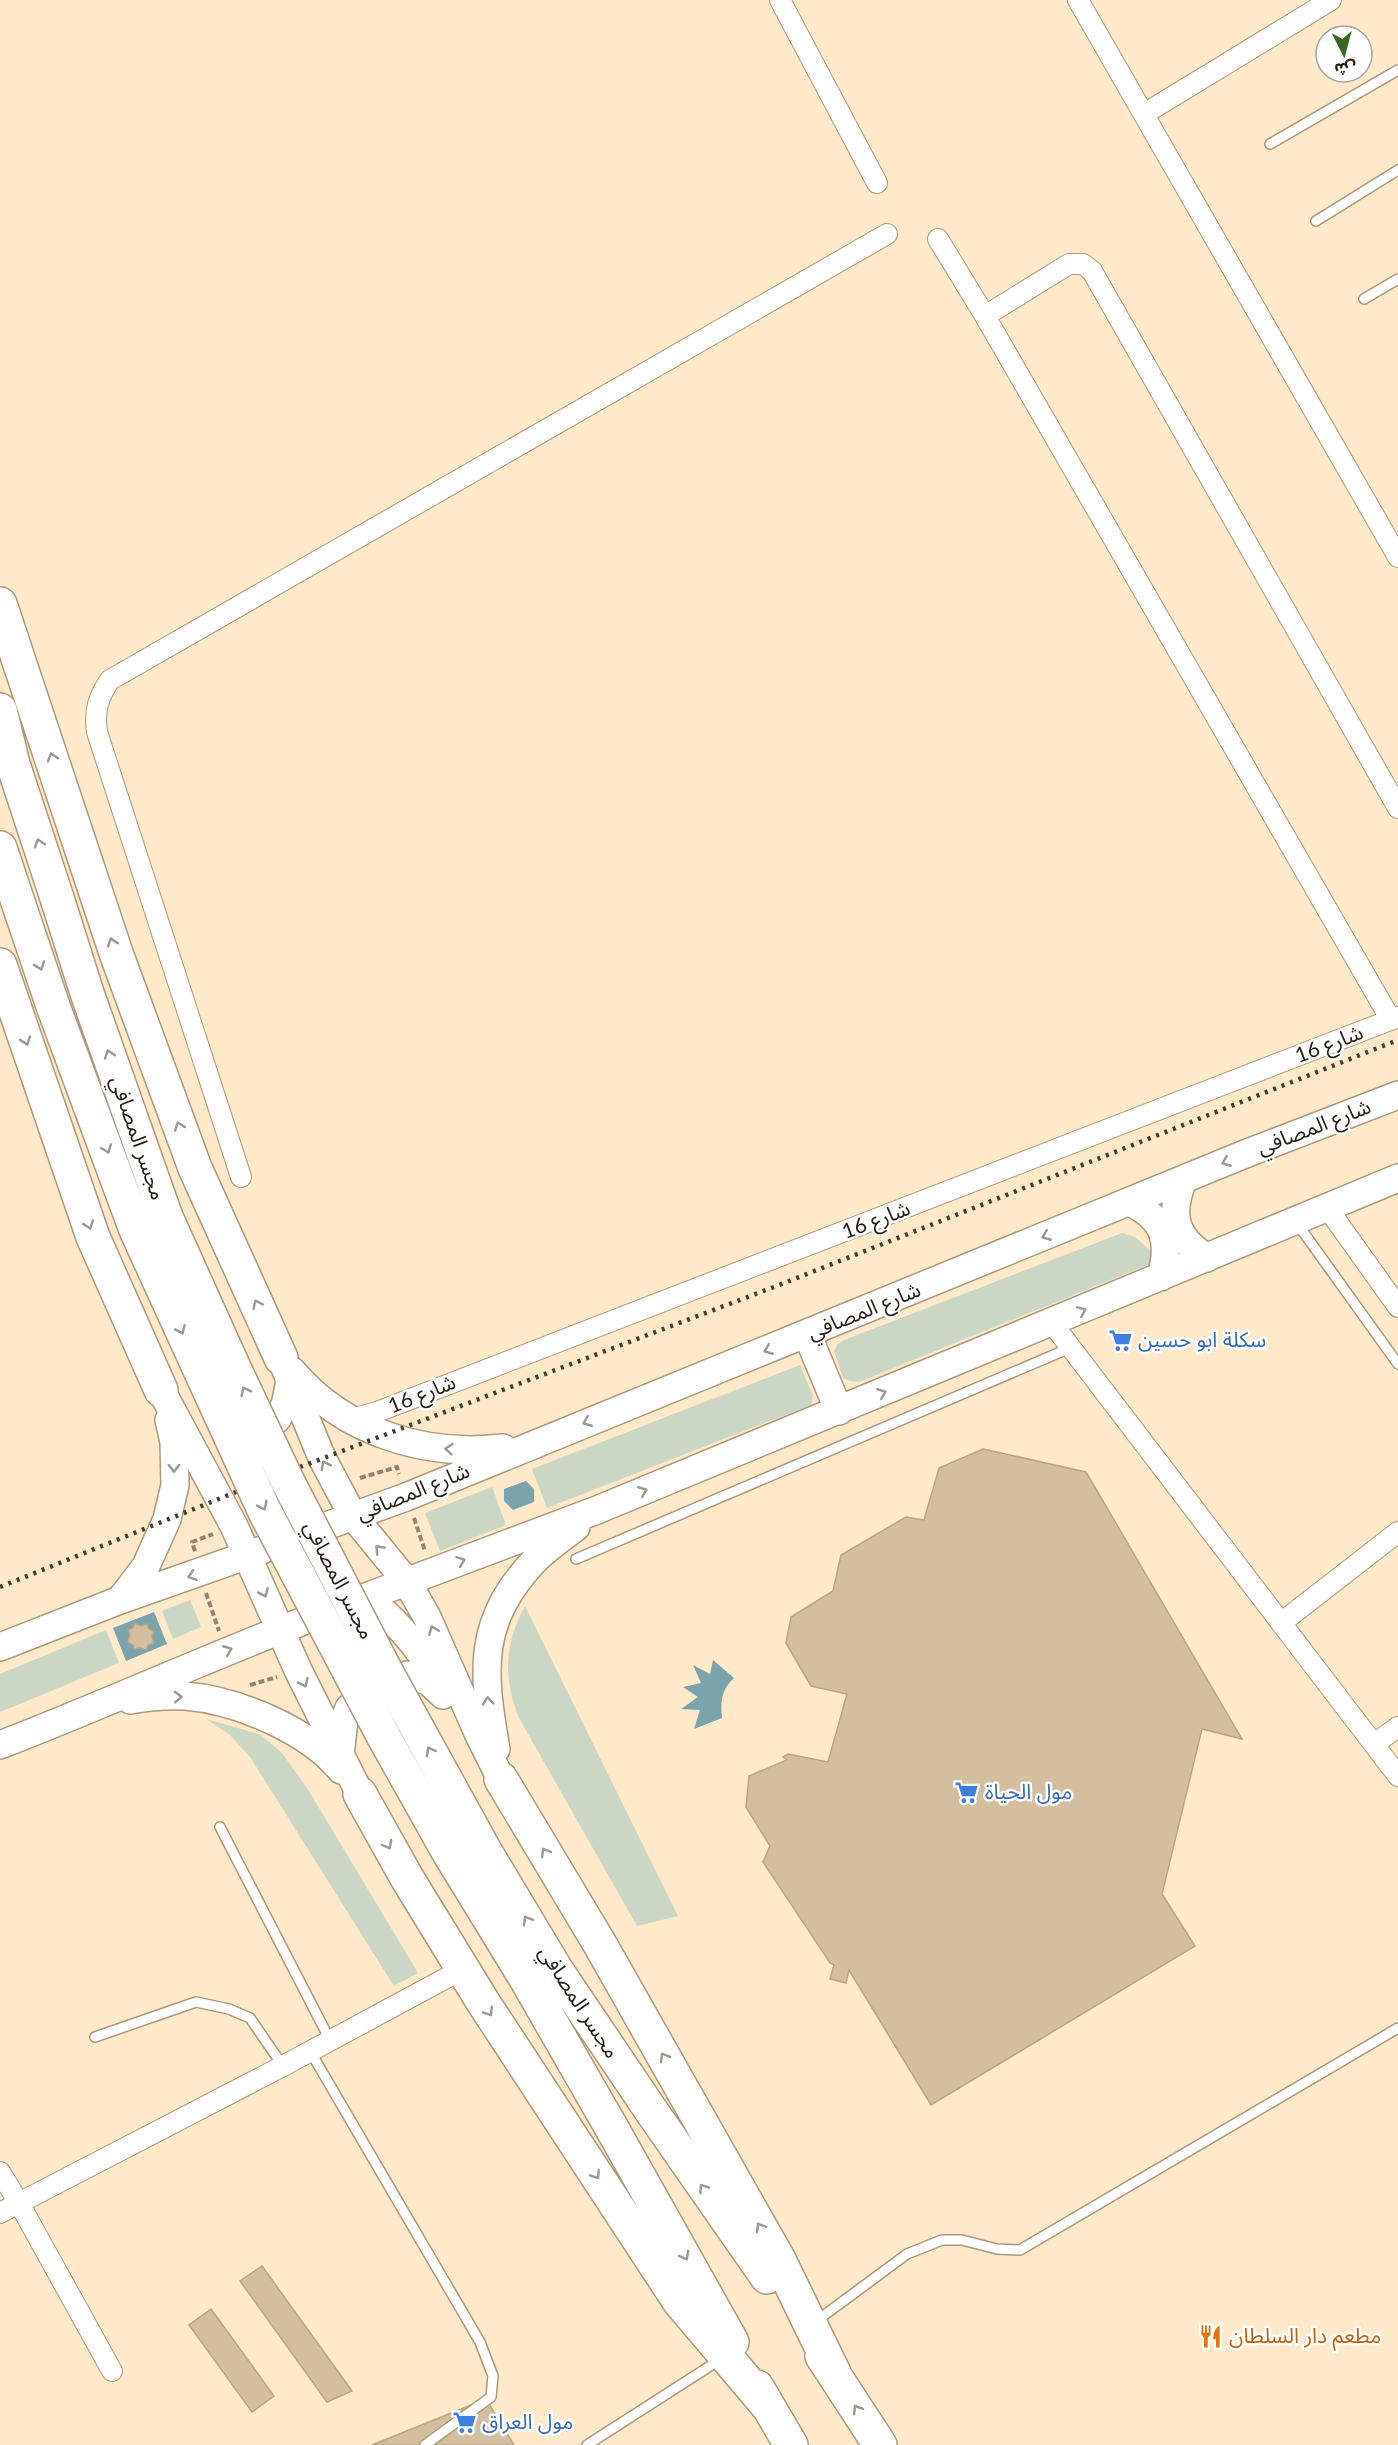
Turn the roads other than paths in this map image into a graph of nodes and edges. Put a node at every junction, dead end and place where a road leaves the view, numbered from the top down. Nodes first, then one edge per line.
1 (780, 0) edge
2 (1078, 0) edge
3 (1331, 0) edge
4 (1398, 70) edge
5 (1144, 114) junction
6 (1270, 144) dead end
7 (1398, 170) edge
8 (877, 183) dead end
9 (1316, 221) dead end
10 (887, 234) dead end
11 (938, 239) dead end
12 (1398, 279) edge
13 (1364, 299) dead end
14 (985, 316) junction
15 (1398, 557) edge
16 (0, 604) edge
17 (0, 710) edge
18 (1398, 808) edge
19 (0, 849) edge
20 (0, 965) edge
21 (1395, 1018) edge
22 (1398, 1095) edge
23 (242, 1177) dead end
24 (1398, 1178) edge
25 (1183, 1180) junction
26 (1130, 1202) junction
27 (1328, 1209) junction
28 (1296, 1222) junction
29 (1207, 1258) junction
30 (1161, 1277) junction
31 (1398, 1307) edge
32 (1052, 1323) junction
33 (807, 1334) junction
34 (1070, 1348) junction
35 (1398, 1364) edge
36 (286, 1369) junction
37 (168, 1403) junction
38 (839, 1411) junction
39 (277, 1419) dead end
40 (352, 1419) junction
41 (210, 1439) dead end
42 (528, 1445) junction
43 (597, 1510) junction
44 (341, 1520) junction
45 (1398, 1532) edge
46 (260, 1555) junction
47 (576, 1559) dead end
48 (407, 1582) junction
49 (120, 1600) junction
50 (1281, 1623) junction
51 (291, 1626) junction
52 (0, 1647) edge
53 (407, 1675) dead end
54 (349, 1708) dead end
55 (460, 1710) junction
56 (80, 1714) junction
57 (1398, 1727) edge
58 (478, 1735) junction
59 (1374, 1744) junction
60 (0, 1745) edge
61 (340, 1755) junction
62 (1398, 1776) edge
63 (501, 1779) junction
64 (360, 1794) junction
65 (220, 1827) dead end
66 (463, 1969) junction
67 (1398, 2028) edge
68 (95, 2037) dead end
69 (330, 2040) junction
70 (310, 2051) junction
71 (283, 2066) junction
72 (0, 2172) edge
73 (19, 2203) junction
74 (0, 2213) edge
75 (810, 2325) junction
76 (725, 2356) junction
77 (112, 2371) dead end
78 (834, 2373) junction
79 (767, 2405) junction
80 (425, 2445) edge
81 (587, 2445) edge
82 (791, 2445) edge
83 (880, 2445) edge

1 - 8 street
2 - 5 street
3 - 5 street
4 - 6 lane
5 - 15 street
7 - 9 lane
10 - 23 street
11 - 14 street
12 - 13 lane
14 - 18 street
14 - 21 street
36 -> 16 highway
78 -> 17 highway, مجسر المصافي, bridge
19 -> 79 highway, مجسر المصافي, bridge
20 -> 37 highway
21 - 40 street, شارع 16
22 -> 25 main road, شارع المصافي
24 - 27 main road
25 - 26 main road, شارع المصافي
25 - 29 main road
26 - 30 main road
26 -> 33 main road, شارع المصافي
27 - 28 main road
27 - 31 street
28 - 29 main road
28 - 35 lane
29 - 30 main road
32 -> 30 main road
32 - 34 street
38 -> 32 main road
33 - 38 main road
33 -> 42 main road, شارع المصافي
34 - 47 lane
34 - 50 street
36 - 39 main road
36 - 40 main road
44 -> 36 main road
37 - 41 main road
37 - 46 main road
37 -> 49 main road
43 -> 38 main road
42 -> 40 main road
42 - 44 main road, شارع المصافي
48 -> 43 main road
63 -> 43 main road
48 -> 44 main road
45 - 50 street
46 -> 49 main road
46 -> 51 main road
48 - 55 main road
58 -> 48 main road
49 - 52 main road
50 - 59 street
56 -> 51 main road
51 -> 61 main road
53 - 55 main road
54 - 61 main road
55 - 58 main road
56 - 60 main road
56 -> 64 main road
57 - 59 street
58 - 63 main road
59 - 62 street
61 - 64 main road
75 -> 63 highway
64 -> 66 highway
65 - 69 lane
66 - 69 street
66 -> 76 highway
67 - 75 lane
68 - 71 lane
69 - 70 street
70 - 71 street
70 - 80 lane
71 - 73 street
72 - 73 street
73 - 74 street
73 - 77 street
75 - 78 highway
76 - 79 highway
76 - 81 lane
83 -> 78 highway
79 - 82 highway

